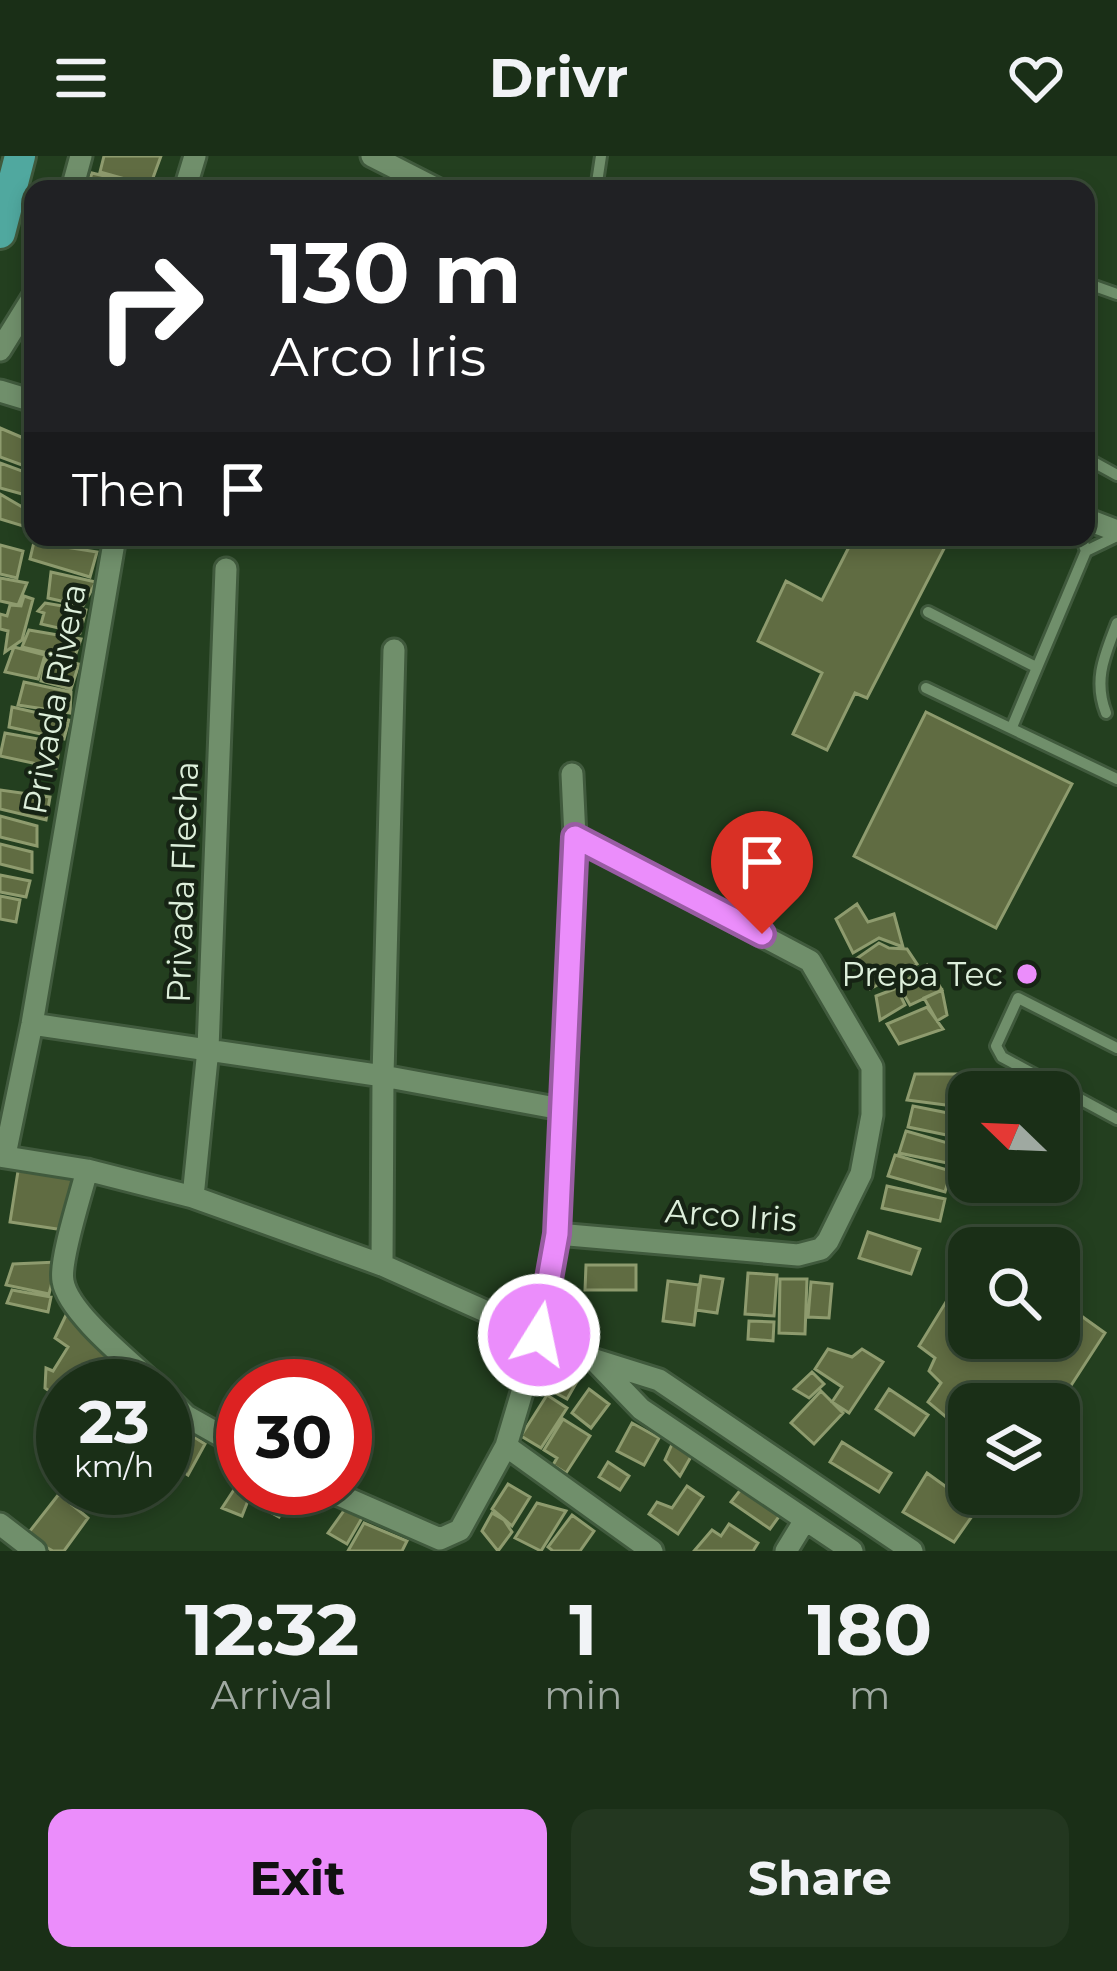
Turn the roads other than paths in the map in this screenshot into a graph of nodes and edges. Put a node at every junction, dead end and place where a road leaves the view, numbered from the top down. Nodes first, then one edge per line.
1 (20, 156) edge
2 (372, 156) edge
3 (419, 180) edge
4 (0, 233) edge
5 (24, 311) edge
6 (0, 350) edge
7 (1117, 534) edge
8 (113, 546) edge
9 (1084, 546) edge
10 (1086, 551) junction
11 (226, 569) dead end
12 (928, 611) dead end
13 (1117, 622) edge
14 (394, 650) dead end
15 (1036, 667) junction
16 (926, 688) dead end
17 (1106, 713) dead end
18 (1012, 728) junction
19 (572, 774) dead end
20 (1117, 779) edge
21 (575, 837) junction
22 (32, 1024) junction
23 (1117, 1048) edge
24 (208, 1049) junction
25 (383, 1076) junction
26 (561, 1109) junction
27 (1117, 1119) edge
28 (2, 1156) edge
29 (87, 1171) junction
30 (193, 1197) junction
31 (557, 1234) junction
32 (382, 1265) junction
33 (539, 1335) junction
34 (128, 1359) edge
35 (592, 1359) junction
36 (506, 1446) junction
37 (372, 1514) edge
38 (805, 1520) junction
39 (0, 1525) edge
40 (432, 1545) edge
41 (35, 1551) edge
42 (652, 1551) edge
43 (786, 1551) edge
44 (852, 1551) edge
45 (912, 1551) edge

1 - 4 main road
2 - 3 street
5 - 6 street
7 - 10 lane
8 - 22 street, Privada Rivera
9 - 10 lane
10 - 15 lane
11 - 24 street, Privada Flecha
12 - 15 lane
13 - 17 lane
14 - 25 street
15 - 18 lane
16 - 18 lane
18 - 20 lane
19 - 21 street
21 - 26 street
21 - 31 street, Arco Iris
22 - 24 street
22 - 28 street, Privada Rivera
23 - 27 lane
24 - 25 street
24 - 30 street, Privada Flecha
25 - 26 street
25 - 32 street
26 - 31 street
28 - 29 street
29 - 30 street
29 - 34 street
30 - 32 street
31 - 33 street
32 - 33 street
33 - 35 street
33 - 36 street
35 - 38 street
35 - 45 street
36 - 40 street
36 - 42 street
37 - 40 street
38 - 43 street
38 - 44 street
39 - 41 street

